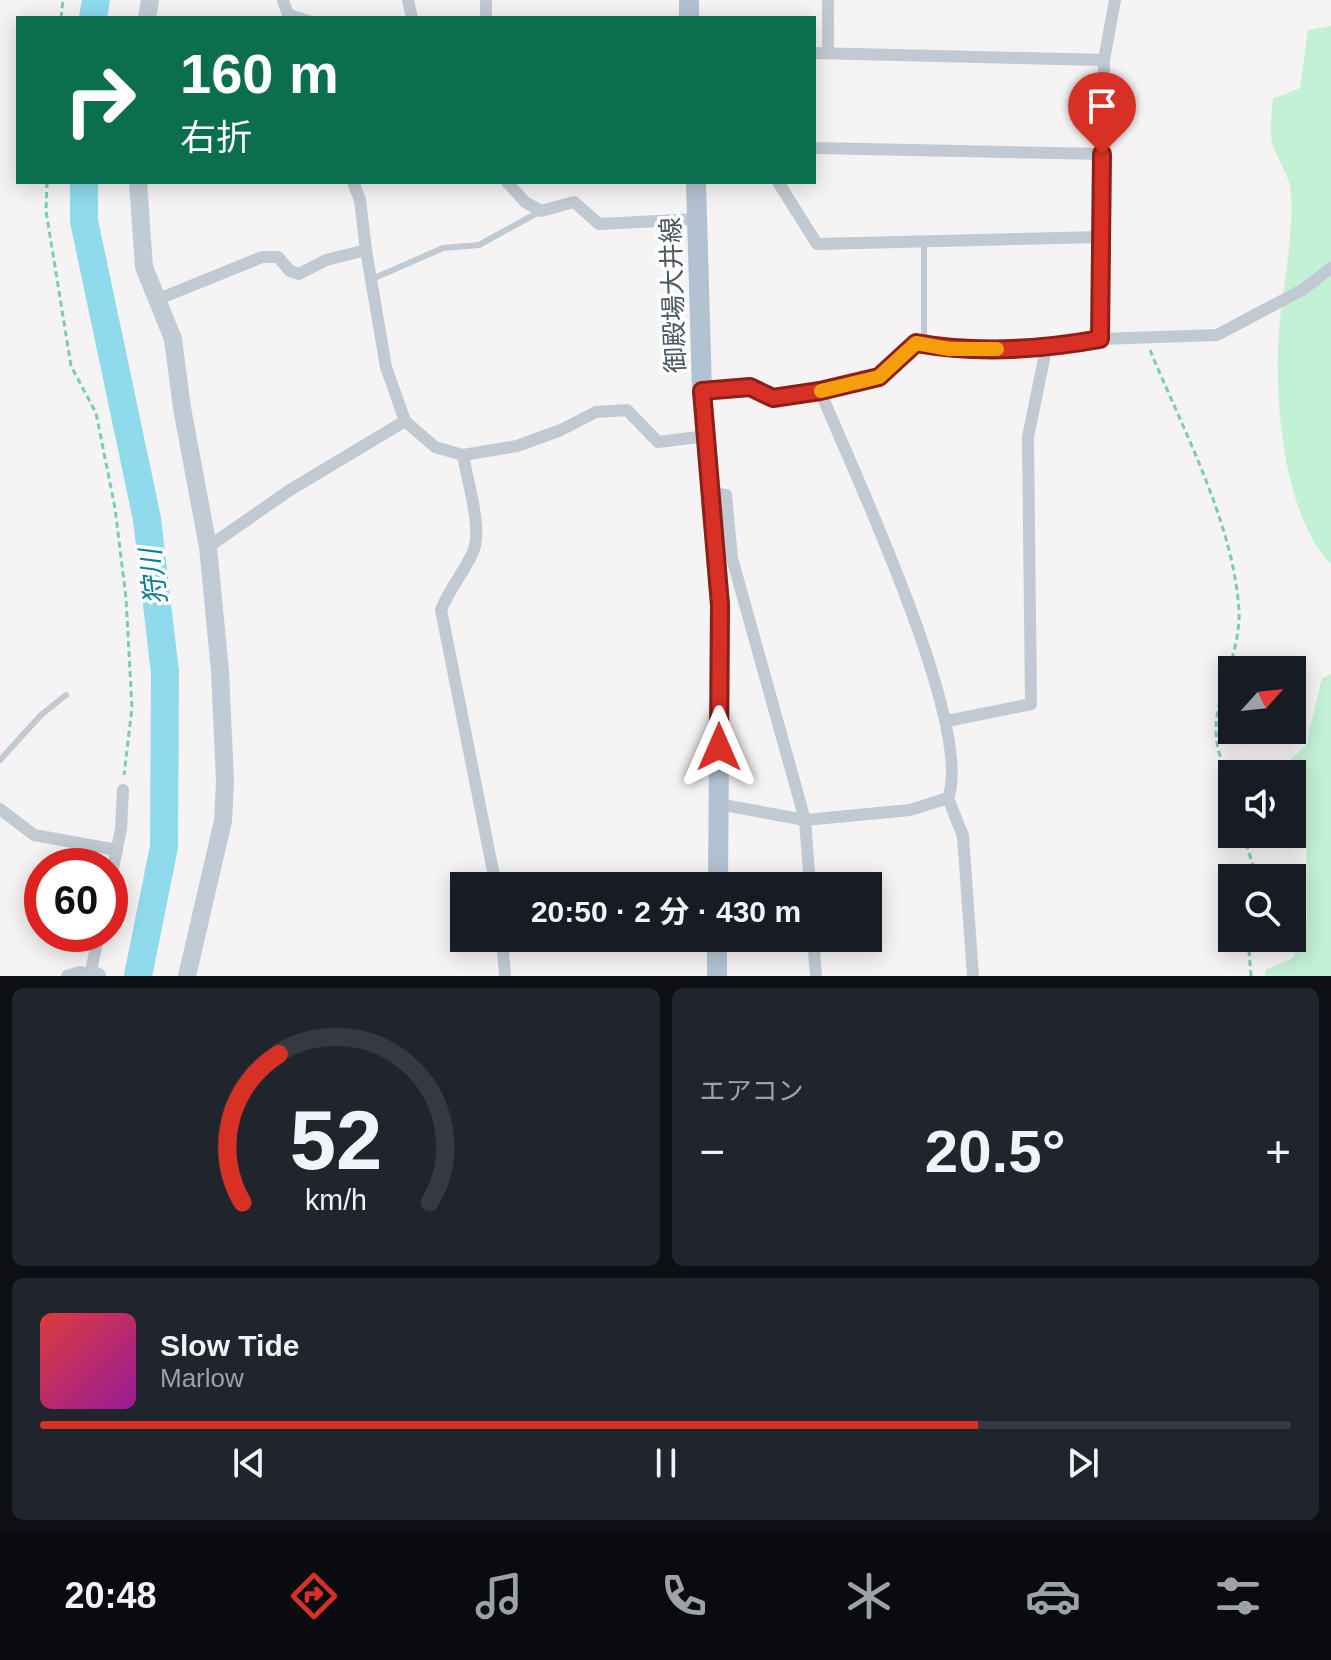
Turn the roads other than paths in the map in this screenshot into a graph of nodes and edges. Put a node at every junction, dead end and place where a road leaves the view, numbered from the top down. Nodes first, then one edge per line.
1 (828, 0) edge
2 (1115, 0) edge
3 (816, 53) edge
4 (828, 53) junction
5 (1104, 60) junction
6 (816, 148) edge
7 (1102, 154) junction
8 (138, 184) edge
9 (354, 184) edge
10 (509, 184) edge
11 (696, 184) edge
12 (779, 184) edge
13 (541, 211) junction
14 (698, 219) junction
15 (1101, 237) junction
16 (924, 241) junction
17 (366, 250) junction
18 (1331, 268) edge
19 (370, 280) junction
20 (156, 300) junction
21 (1100, 339) junction
22 (924, 344) junction
23 (1046, 349) junction
24 (702, 391) junction
25 (820, 391) junction
26 (405, 421) junction
27 (707, 436) junction
28 (463, 455) junction
29 (712, 493) junction
30 (208, 547) junction
31 (66, 695) dead end
32 (947, 721) junction
33 (0, 760) edge
34 (123, 790) dead end
35 (948, 798) junction
36 (718, 804) junction
37 (0, 809) edge
38 (805, 820) junction
39 (106, 848) edge
40 (117, 848) edge
41 (493, 872) edge
42 (718, 872) edge
43 (809, 872) edge
44 (96, 952) edge
45 (503, 952) edge
46 (717, 952) edge
47 (814, 952) edge
48 (67, 976) edge
49 (93, 976) edge
50 (187, 976) edge
51 (505, 976) edge
52 (717, 976) edge
53 (816, 976) edge
54 (973, 976) edge

1 - 4 street
2 - 5 street
3 - 4 street
4 - 5 street
5 - 7 street
6 - 7 street
7 - 15 street
8 - 20 street
9 - 17 street
10 - 13 street
11 - 14 main road, 御殿場大井線
12 - 16 street
13 - 14 street
13 - 19 lane
14 - 24 main road, 御殿場大井線
15 - 16 street
15 - 21 street
16 - 22 lane
17 - 19 street
17 - 20 street
18 - 21 street
19 - 26 street
20 - 30 street
21 - 23 street
22 - 23 lane
22 - 25 lane
23 - 32 street
24 - 25 street
24 - 27 main road, 御殿場大井線
25 - 32 street
26 - 28 street
26 - 30 street
27 - 28 street
27 - 29 main road, 御殿場大井線
28 - 41 street
29 - 36 main road, 御殿場大井線
29 - 38 street
30 - 50 street
31 - 33 lane
32 - 35 street
34 - 40 street
35 - 38 street
35 - 54 street
36 - 38 street
36 - 42 main road, 御殿場大井線
37 - 39 street
38 - 43 street
44 - 49 street
45 - 51 street
46 - 52 main road
47 - 53 street
48 - 49 street

